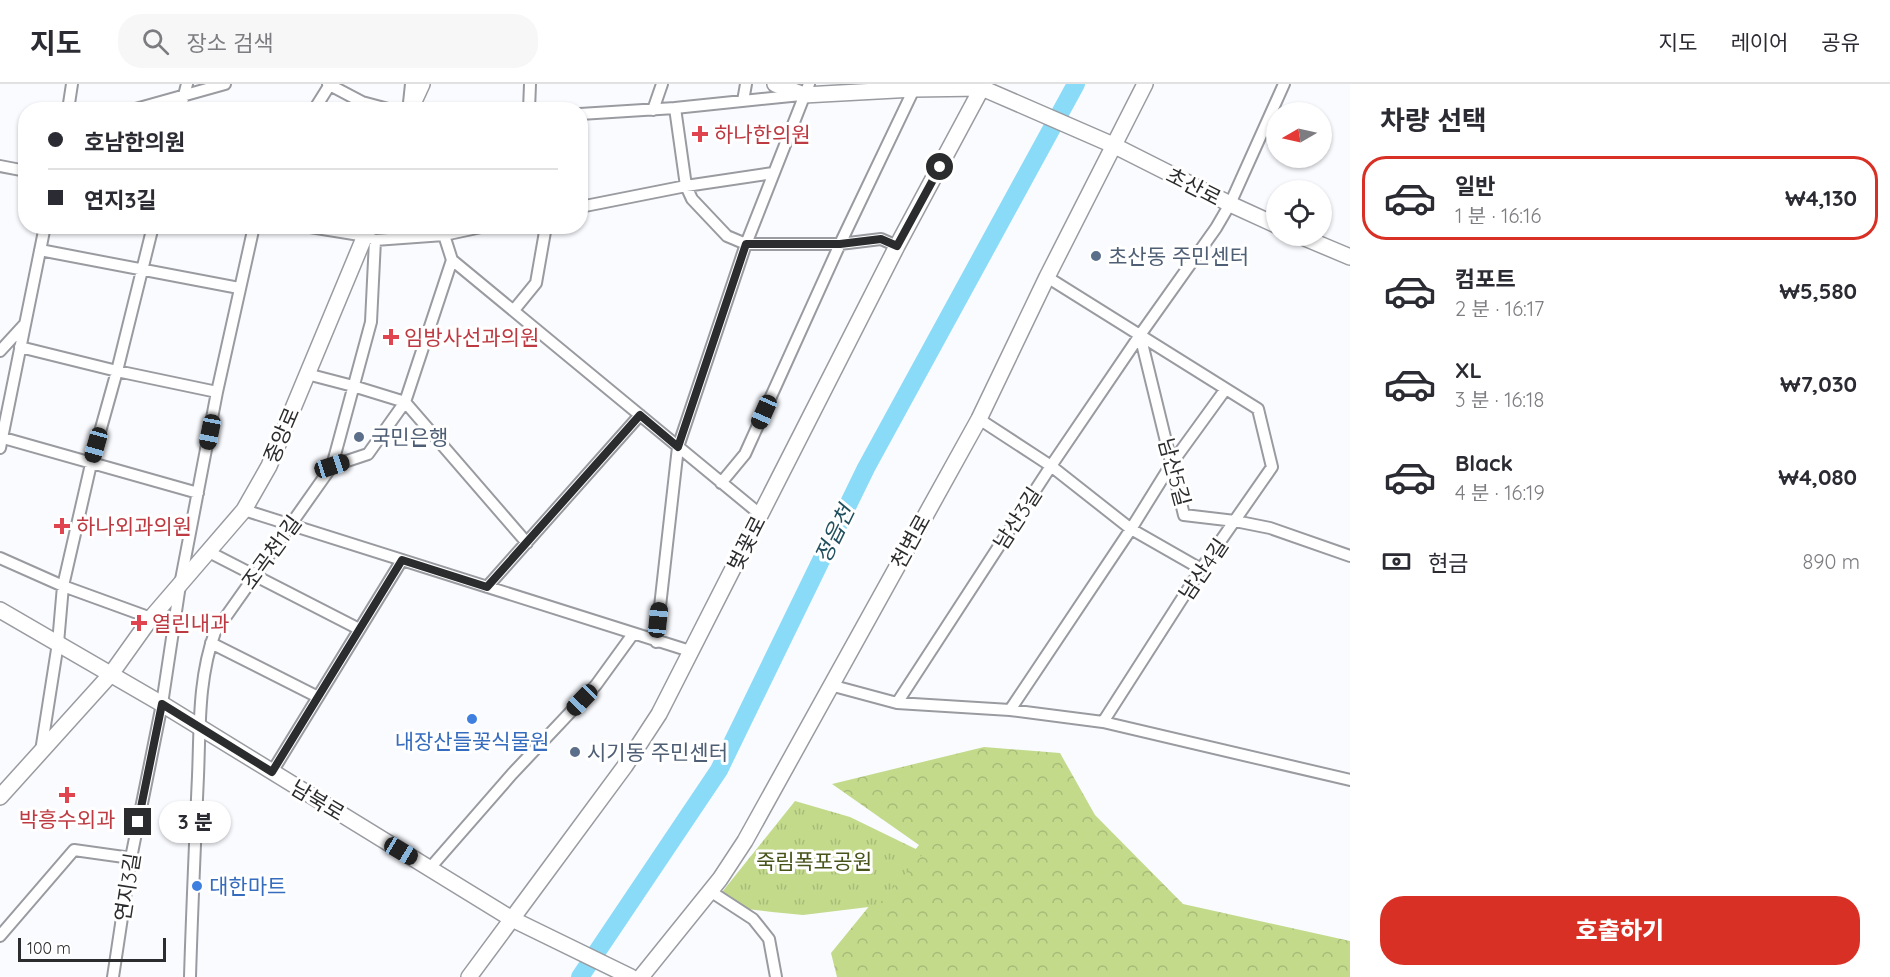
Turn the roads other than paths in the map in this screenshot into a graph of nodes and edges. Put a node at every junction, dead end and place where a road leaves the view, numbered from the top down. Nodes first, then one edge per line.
1 (72, 84) edge
2 (187, 84) edge
3 (225, 84) edge
4 (411, 84) edge
5 (422, 84) edge
6 (530, 84) edge
7 (662, 84) edge
8 (746, 84) edge
9 (775, 84) edge
10 (1145, 84) edge
11 (1284, 84) edge
12 (328, 85) edge
13 (983, 86) edge
14 (806, 89) edge
15 (915, 89) junction
16 (183, 96) junction
17 (743, 101) junction
18 (69, 102) edge
19 (161, 102) edge
20 (182, 102) edge
21 (318, 102) edge
22 (362, 102) edge
23 (410, 102) edge
24 (413, 102) edge
25 (529, 102) edge
26 (675, 108) junction
27 (653, 110) junction
28 (588, 114) edge
29 (1113, 145) junction
30 (0, 166) edge
31 (18, 169) edge
32 (773, 173) junction
33 (686, 186) junction
34 (1230, 204) junction
35 (588, 205) edge
36 (1266, 220) edge
37 (43, 234) edge
38 (151, 234) edge
39 (252, 234) edge
40 (370, 234) edge
41 (449, 234) edge
42 (545, 234) edge
43 (444, 235) junction
44 (746, 244) junction
45 (840, 244) junction
46 (897, 246) junction
47 (1323, 246) edge
48 (40, 250) junction
49 (1350, 258) edge
50 (452, 260) junction
51 (142, 271) junction
52 (1047, 277) junction
53 (239, 288) junction
54 (514, 310) junction
55 (25, 323) junction
56 (1140, 335) junction
57 (20, 347) junction
58 (0, 351) edge
59 (117, 371) junction
60 (307, 374) junction
61 (352, 386) junction
62 (1225, 390) junction
63 (217, 392) junction
64 (405, 402) junction
65 (640, 415) junction
66 (979, 419) junction
67 (1, 441) edge
68 (678, 447) junction
69 (1172, 463) junction
70 (91, 464) junction
71 (332, 466) junction
72 (1051, 466) junction
73 (722, 483) junction
74 (198, 493) junction
75 (244, 510) junction
76 (761, 515) junction
77 (1235, 521) junction
78 (292, 525) junction
79 (1131, 529) junction
80 (527, 543) junction
81 (209, 552) junction
82 (1350, 556) edge
83 (0, 558) edge
84 (402, 560) junction
85 (1202, 569) junction
86 (253, 576) junction
87 (180, 585) junction
88 (63, 586) junction
89 (487, 587) junction
90 (0, 610) edge
91 (151, 618) junction
92 (359, 629) junction
93 (633, 634) junction
94 (656, 642) junction
95 (58, 643) junction
96 (211, 643) junction
97 (690, 651) junction
98 (111, 674) junction
99 (830, 685) junction
100 (318, 697) junction
101 (162, 704) junction
102 (897, 704) junction
103 (1010, 710) junction
104 (1103, 722) junction
105 (200, 728) junction
106 (41, 751) junction
107 (272, 772) junction
108 (1350, 780) edge
109 (0, 796) edge
110 (131, 858) junction
111 (430, 868) junction
112 (710, 891) junction
113 (512, 919) junction
114 (0, 936) edge
115 (627, 975) edge
116 (113, 977) edge
117 (190, 977) edge
118 (469, 977) edge
119 (641, 977) edge
120 (776, 977) edge

1 - 18 street
2 - 16 street
3 - 16 street
4 - 23 street
5 - 24 street
6 - 25 street
7 - 27 street
8 - 17 street
9 - 14 street
10 - 29 street, 천변로
11 - 34 street, 남산3길
12 - 21 street
12 - 22 street
13 - 15 street
13 - 29 street, 초산로
13 - 46 street, 벚꽃로
14 - 15 street
14 - 17 street
14 - 32 street
15 - 45 street
16 - 19 street
16 - 20 street
17 - 26 street
26 - 27 street
26 - 33 street
27 - 28 street
29 - 34 street, 초산로
29 - 52 street, 천변로
30 - 31 street
32 - 33 street
32 - 44 street
33 - 35 street
33 - 44 street
34 - 36 street, 초산로
34 - 56 street, 남산3길
37 - 48 street
38 - 51 street
39 - 53 street, 연지3길
40 - 43 street
40 - 60 street, 중앙로
40 - 61 street, 조곡천1길
41 - 43 street
42 - 54 street
43 - 50 street
44 - 45 street
44 - 68 street
45 - 46 street
45 - 73 street
46 - 76 street, 벚꽃로
47 - 49 street
48 - 51 street
48 - 55 street
50 - 54 street
50 - 64 street
51 - 53 street
51 - 59 street
52 - 56 street
52 - 66 street, 천변로
53 - 63 street, 연지3길
54 - 65 street
55 - 57 street
55 - 58 street
56 - 62 street
56 - 69 street, 남산5길
56 - 72 street, 남산3길
57 - 59 street
57 - 67 street
59 - 63 street
59 - 70 street
60 - 61 street
60 - 75 street, 중앙로
61 - 64 street
61 - 71 street, 조곡천1길
62 - 69 street
62 - 77 street, 남산4길
63 - 74 street, 연지3길
64 - 71 street
64 - 80 street
65 - 68 street
65 - 80 street
66 - 72 street
66 - 99 street, 천변로
67 - 70 street
68 - 73 street
68 - 94 street
69 - 77 street, 남산5길
69 - 79 street
70 - 74 street
70 - 88 street
71 - 78 street, 조곡천1길
72 - 79 street
72 - 102 street, 남산3길
73 - 76 street
74 - 87 street, 연지3길
75 - 78 street
75 - 81 street, 중앙로
76 - 97 street, 벚꽃로
77 - 82 street, 남산5길
77 - 85 street, 남산4길
78 - 84 street
78 - 86 street, 조곡천1길
79 - 85 street
79 - 103 street
80 - 89 street
81 - 86 street
81 - 87 street, 중앙로
83 - 88 street
84 - 89 street
84 - 92 street
85 - 104 street, 남산4길
86 - 92 street
86 - 96 street, 조곡천1길
87 - 91 street, 중앙로
87 - 101 street, 연지3길
88 - 91 street
88 - 95 street
89 - 93 street
90 - 95 street, 남북로
91 - 98 street, 중앙로
92 - 100 street
93 - 94 street
93 - 111 street
94 - 97 street
95 - 98 street, 남북로
95 - 106 street
96 - 100 street
96 - 105 street, 조곡천1길
97 - 113 street, 벚꽃로
98 - 101 street, 남북로
98 - 106 street, 중앙로
99 - 102 street
99 - 112 street, 천변로
100 - 107 street
101 - 105 street, 남북로
101 - 110 street, 연지3길
102 - 103 street
103 - 104 street
104 - 108 street
105 - 107 street, 남북로
105 - 117 street, 조곡천1길
106 - 109 street, 중앙로
107 - 111 street, 남북로
110 - 114 street
110 - 116 street, 연지3길
111 - 113 street, 남북로
112 - 119 street, 천변로
112 - 120 street
113 - 115 street, 남북로
113 - 118 street, 벚꽃로

